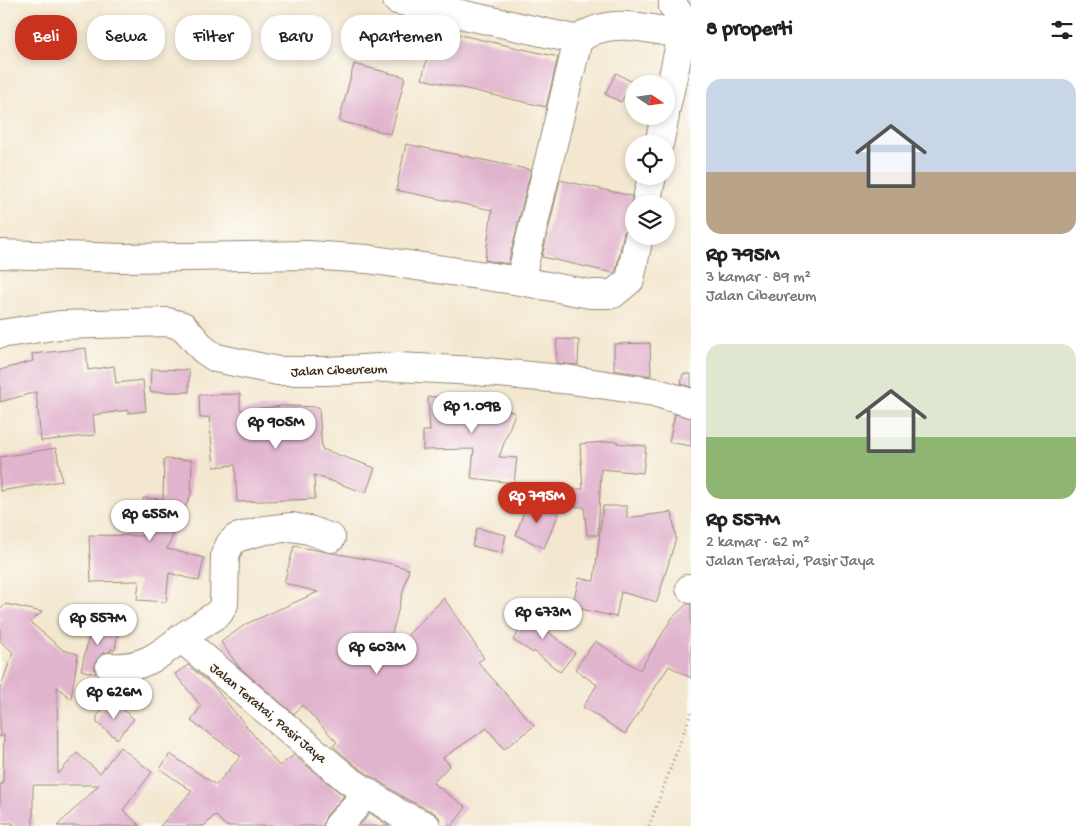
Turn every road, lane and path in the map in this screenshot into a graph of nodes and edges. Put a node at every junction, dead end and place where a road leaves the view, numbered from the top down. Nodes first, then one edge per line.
1 (397, 0) edge
2 (673, 0) edge
3 (688, 28) edge
4 (578, 40) junction
5 (675, 75) edge
6 (637, 245) edge
7 (0, 254) edge
8 (520, 281) junction
9 (0, 334) edge
10 (691, 404) edge
11 (331, 538) dead end
12 (181, 638) junction
13 (110, 667) dead end
14 (691, 713) edge
15 (367, 793) junction
16 (338, 826) edge
17 (426, 826) edge
18 (649, 826) edge

1 - 4 street
2 - 3 street
3 - 4 street
3 - 5 street
4 - 8 street
6 - 8 street
7 - 8 street
9 - 10 street, Jalan Cibeureum
11 - 12 street
12 - 13 street
12 - 15 street, Jalan Teratai, Pasir Jaya
14 - 18 path
15 - 16 street
15 - 17 street, Jalan Teratai, Pasir Jaya

